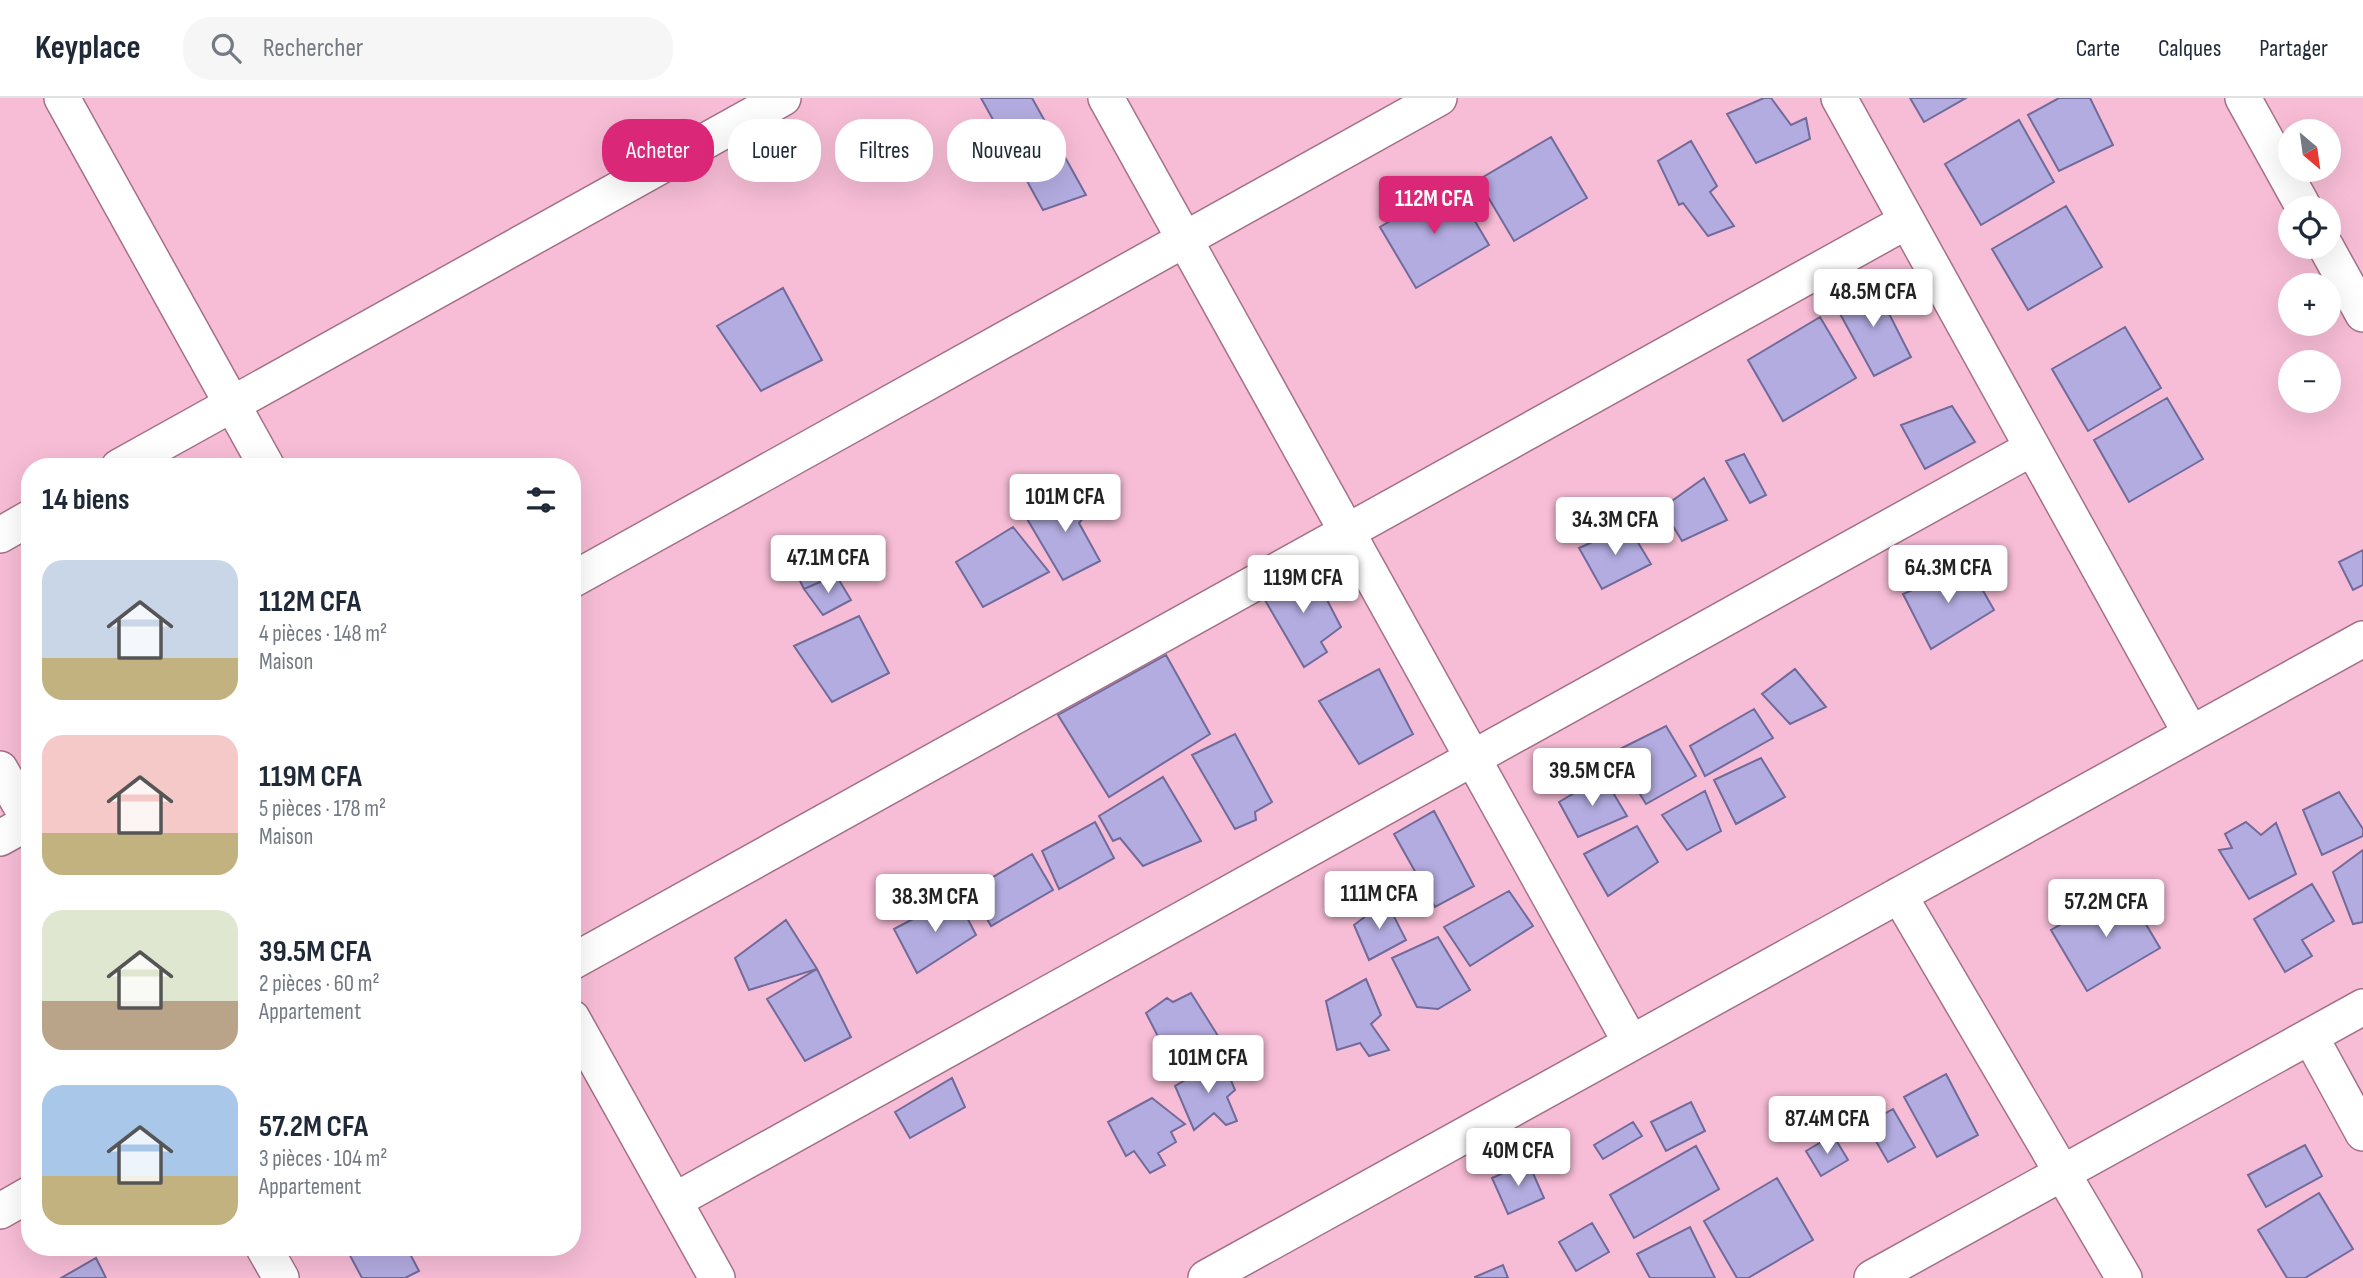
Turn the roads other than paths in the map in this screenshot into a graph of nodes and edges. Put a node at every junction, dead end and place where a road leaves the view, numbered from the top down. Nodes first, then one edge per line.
1 (62, 98) edge
2 (783, 98) edge
3 (1106, 98) edge
4 (1439, 98) edge
5 (1839, 98) edge
6 (2243, 98) edge
7 (2297, 196) edge
8 (1907, 221) junction
9 (1185, 240) junction
10 (2333, 259) edge
11 (2363, 314) edge
12 (231, 404) junction
13 (2032, 448) junction
14 (136, 458) edge
15 (262, 458) edge
16 (21, 524) edge
17 (1347, 532) junction
18 (0, 536) edge
19 (581, 575) edge
20 (2363, 639) edge
21 (2191, 734) junction
22 (1473, 758) junction
23 (0, 769) edge
24 (21, 807) edge
25 (21, 826) edge
26 (0, 838) edge
27 (1899, 895) junction
28 (581, 957) edge
29 (2363, 1007) edge
30 (581, 1034) edge
31 (2311, 1036) junction
32 (1631, 1043) junction
33 (2363, 1133) edge
34 (2061, 1174) junction
35 (21, 1199) edge
36 (674, 1201) junction
37 (0, 1211) edge
38 (269, 1256) edge
39 (281, 1278) edge
40 (717, 1278) edge
41 (1206, 1278) edge
42 (1872, 1278) edge
43 (2124, 1278) edge

1 - 12 street
2 - 12 street
3 - 9 street
4 - 9 street
5 - 8 street
6 - 7 street
8 - 13 street
8 - 17 street
9 - 17 street
9 - 19 street
10 - 11 street
12 - 14 street
12 - 15 street
13 - 21 street
13 - 22 street
16 - 18 street
17 - 22 street
17 - 28 street
20 - 21 street
21 - 27 street
22 - 32 street
22 - 36 street
23 - 24 street
25 - 26 street
27 - 32 street
27 - 34 street
29 - 31 street
30 - 36 street
31 - 33 street
31 - 34 street
32 - 41 street
34 - 42 street
34 - 43 street
35 - 37 street
36 - 40 street
38 - 39 street

